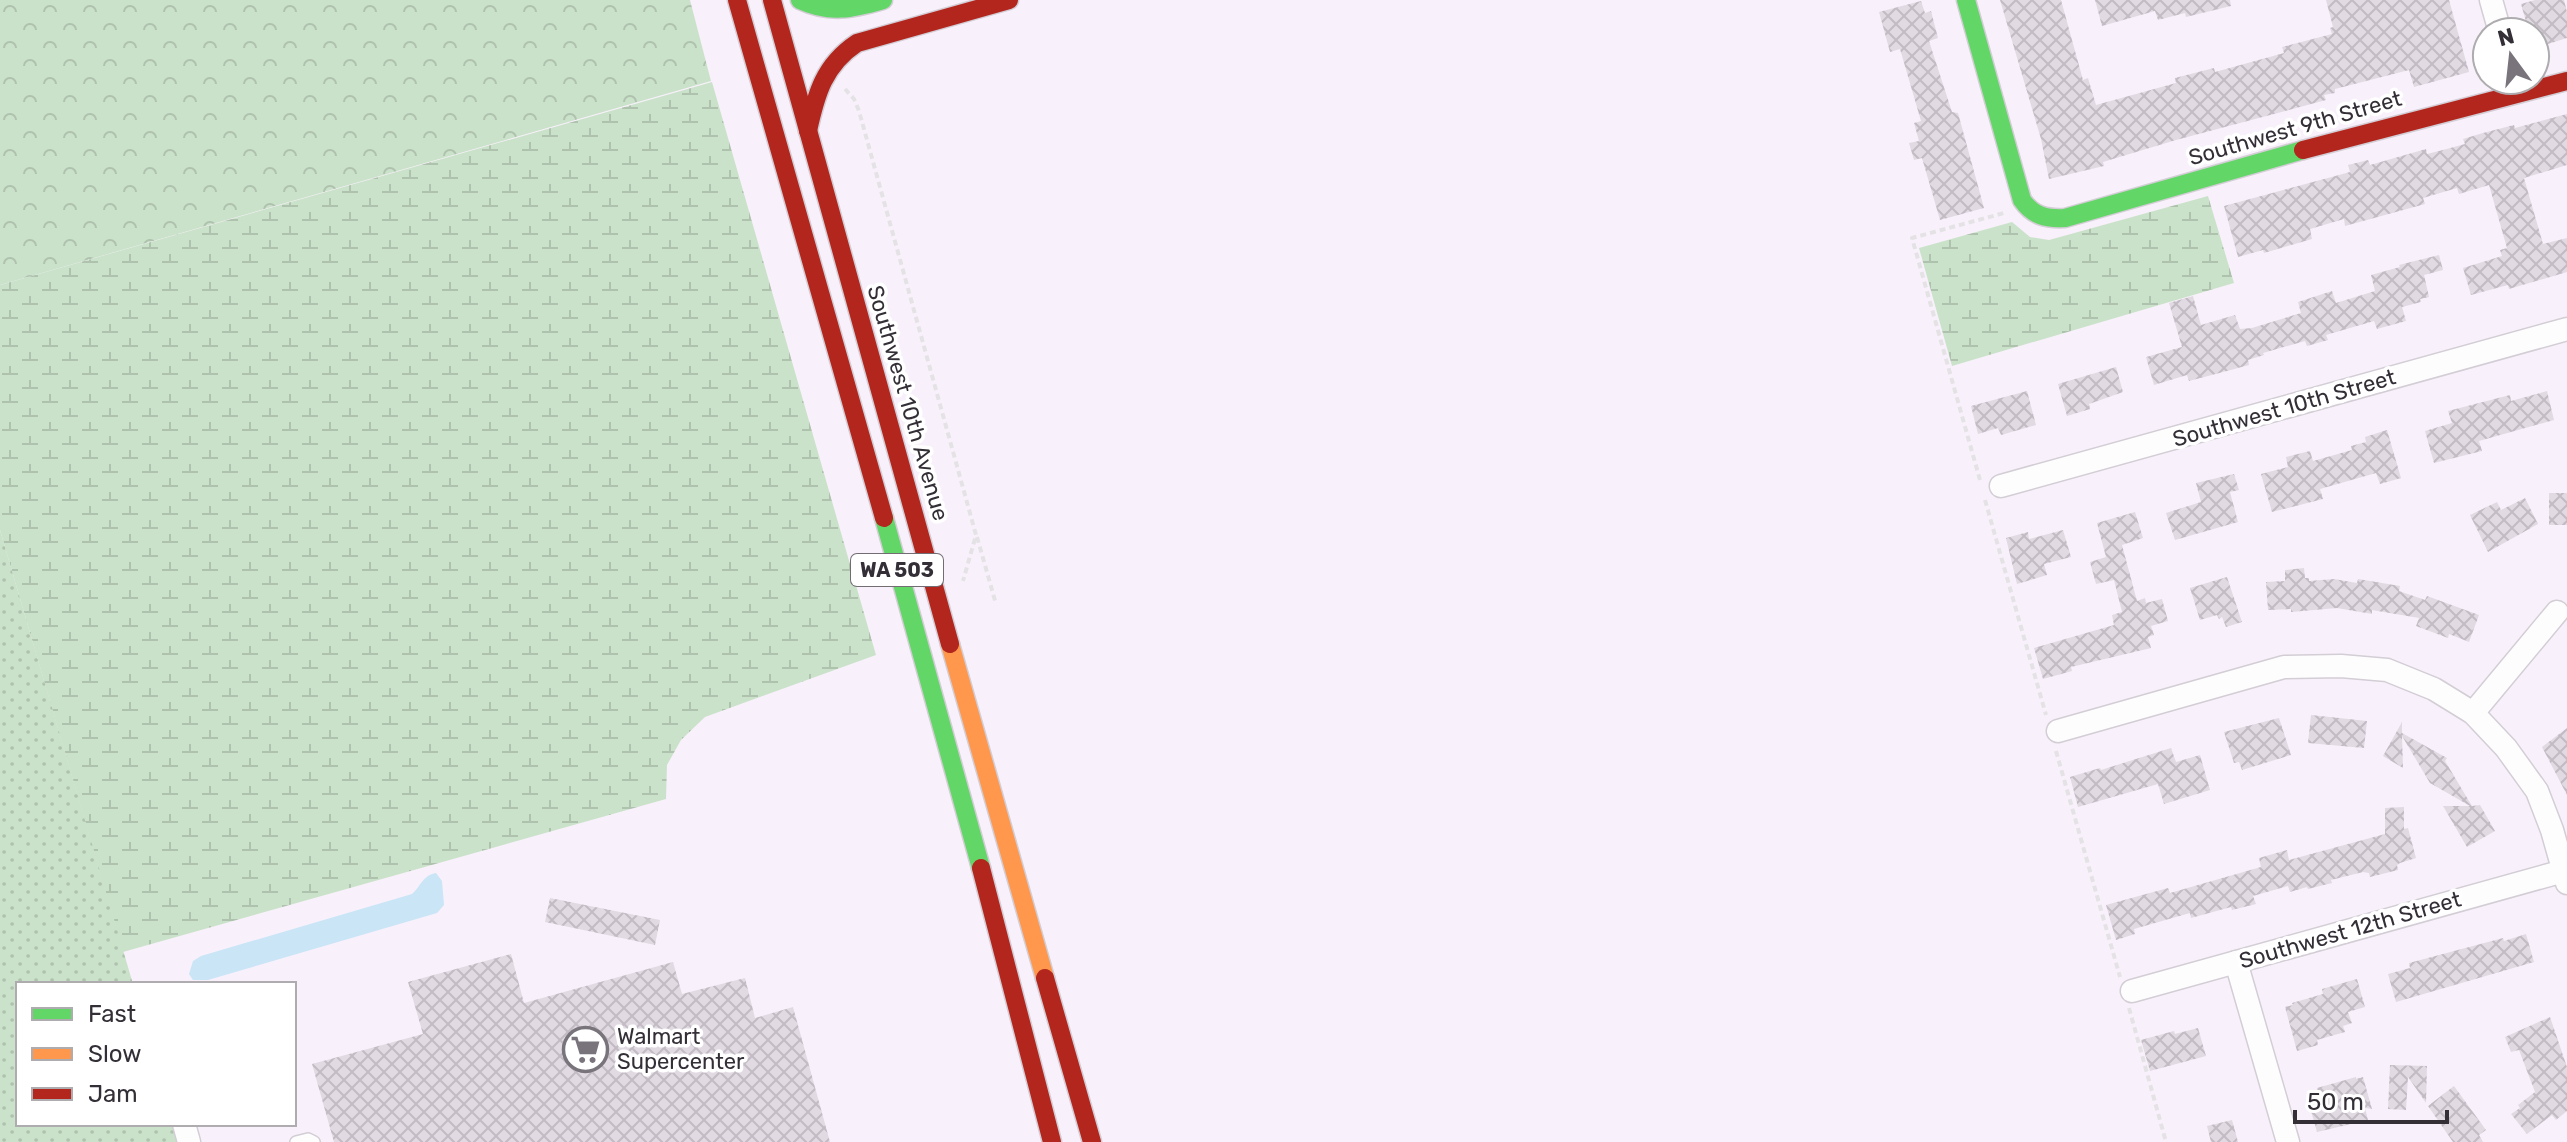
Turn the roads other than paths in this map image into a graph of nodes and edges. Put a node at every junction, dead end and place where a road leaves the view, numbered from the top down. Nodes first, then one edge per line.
1 (737, 0) edge
2 (772, 0) edge
3 (800, 0) edge
4 (883, 0) edge
5 (1009, 0) edge
6 (1966, 0) edge
7 (2484, 96) edge
8 (808, 133) junction
9 (2567, 329) edge
10 (2001, 486) dead end
11 (2557, 612) dead end
12 (2473, 713) junction
13 (2053, 732) road end
14 (2566, 875) edge
15 (2236, 962) junction
16 (2128, 996) road end
17 (296, 1142) edge
18 (314, 1142) edge
19 (1052, 1142) edge
20 (1092, 1142) edge
21 (2288, 1142) edge

1 - 19 main road, WA 503
2 - 8 main road, Southwest 10th Avenue / WA 503
3 - 4 main road
5 - 8 main road
6 - 7 main road, Southwest 9th Street
8 - 20 main road, Southwest 10th Avenue / WA 503
9 - 10 street, Southwest 10th Street
11 - 12 street
12 - 13 street
12 - 14 street
14 - 15 street, Southwest 12th Street
15 - 16 street, Southwest 12th Street
15 - 21 street
17 - 18 lane

